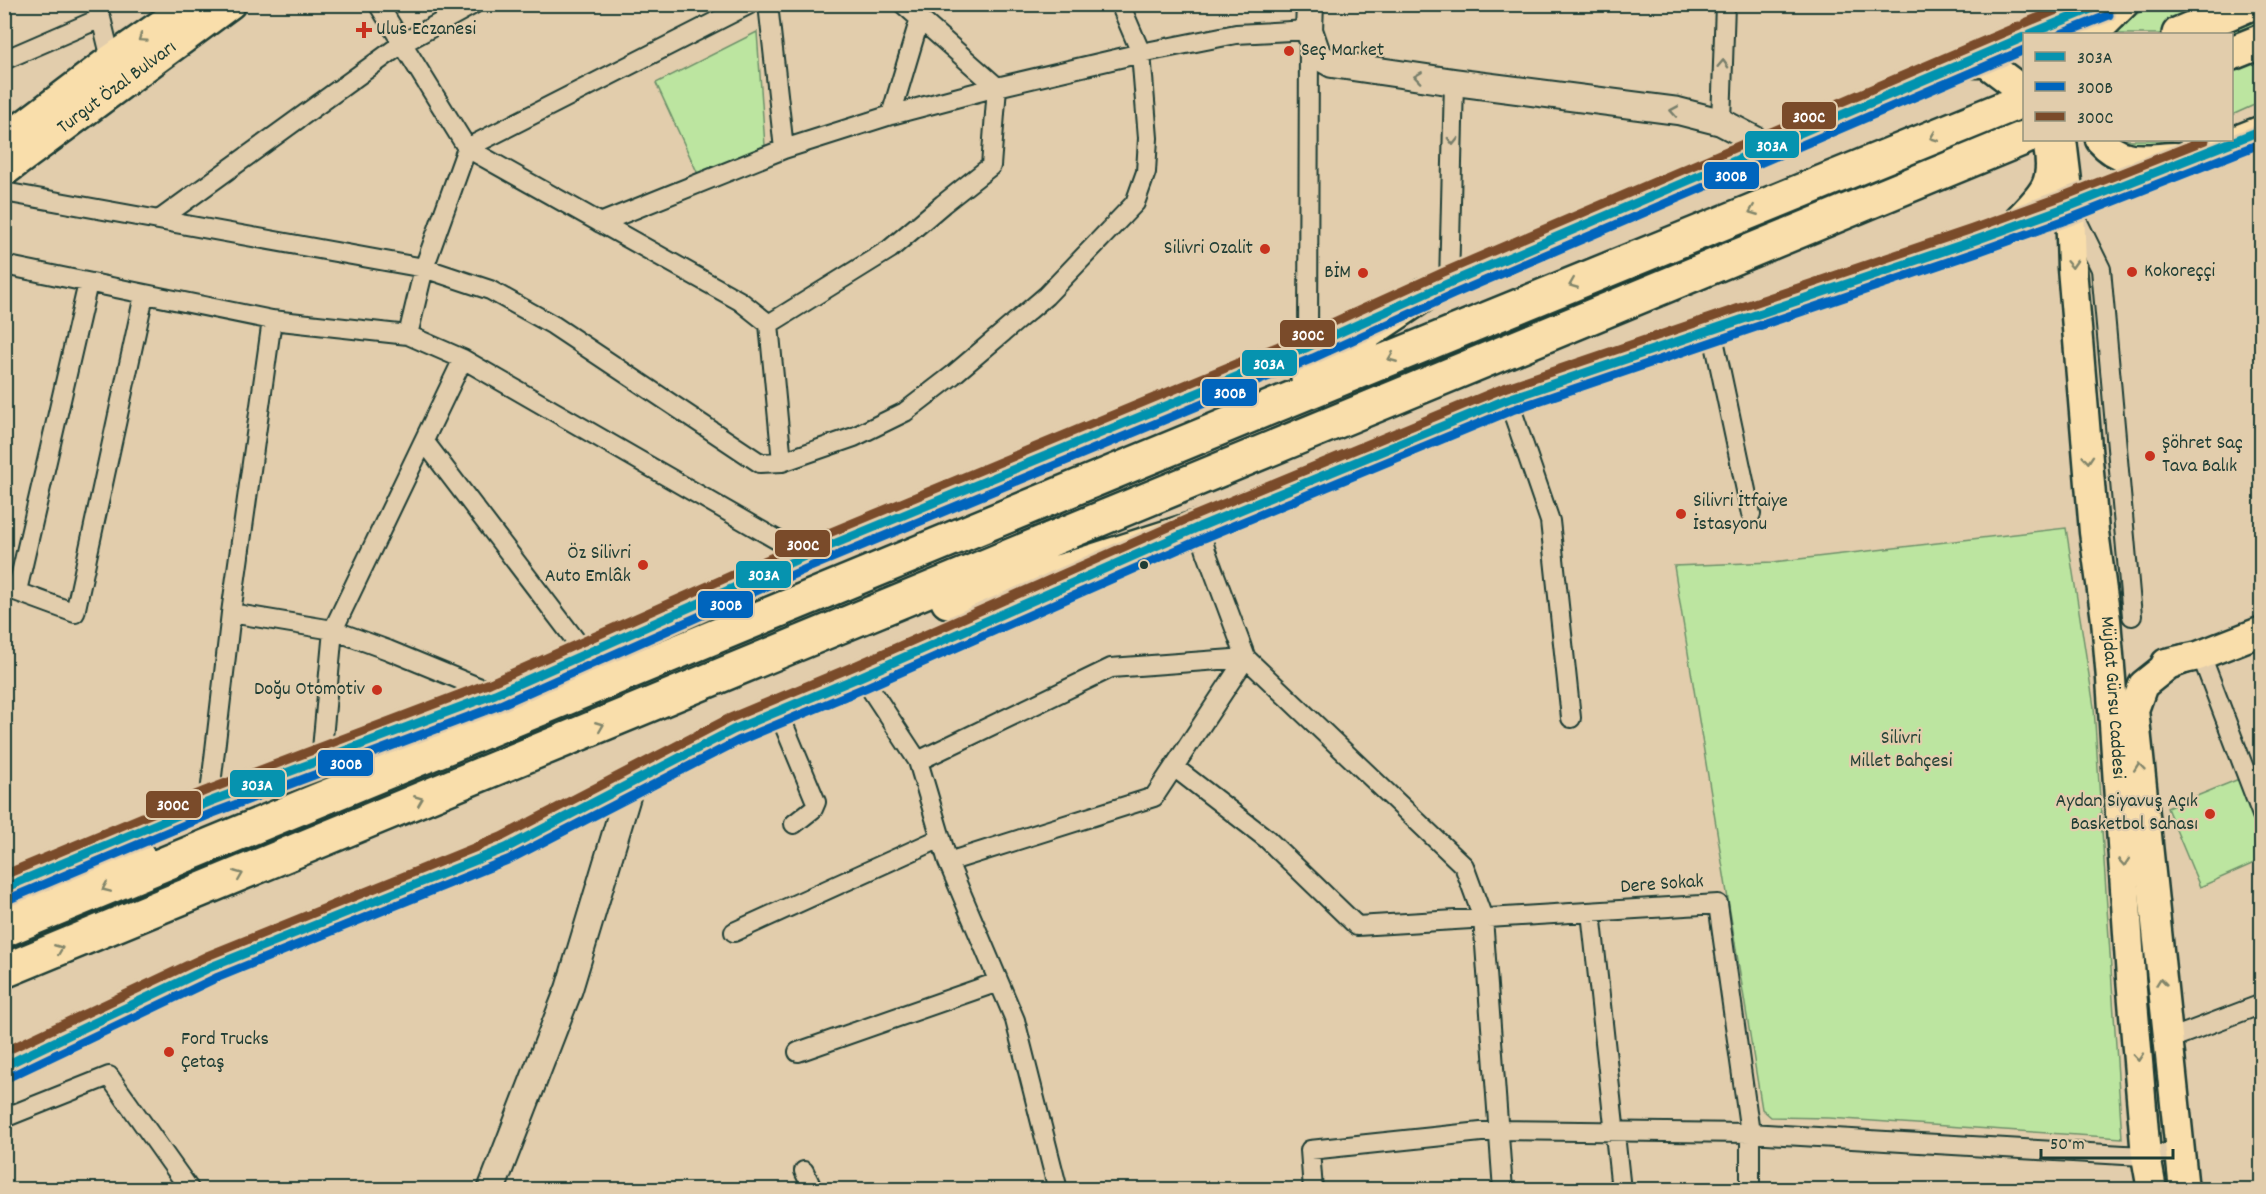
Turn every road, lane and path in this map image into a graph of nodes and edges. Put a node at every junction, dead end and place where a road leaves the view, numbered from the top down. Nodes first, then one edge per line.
1 (190, 4) edge
2 (231, 4) edge
3 (378, 4) edge
4 (474, 4) edge
5 (768, 4) edge
6 (903, 4) edge
7 (1120, 4) edge
8 (1310, 4) edge
9 (1725, 4) edge
10 (2104, 4) edge
11 (2124, 4) edge
12 (2249, 4) edge
13 (739, 7) edge
14 (98, 11) edge
15 (920, 18) junction
16 (2039, 27) edge
17 (1309, 30) junction
18 (2095, 33) edge
19 (2181, 33) edge
20 (2023, 34) edge
21 (2262, 41) edge
22 (403, 44) junction
23 (1141, 53) junction
24 (2233, 53) edge
25 (111, 59) junction
26 (4, 60) edge
27 (1960, 63) junction
28 (1454, 82) junction
29 (997, 87) junction
30 (2023, 93) edge
31 (2023, 101) edge
32 (891, 115) junction
33 (1721, 122) junction
34 (2262, 130) edge
35 (4, 140) edge
36 (2046, 141) edge
37 (2062, 141) edge
38 (2101, 141) edge
39 (2013, 143) edge
40 (1767, 146) junction
41 (467, 148) junction
42 (784, 149) junction
43 (2198, 155) junction
44 (4, 172) edge
45 (4, 192) edge
46 (2070, 206) junction
47 (159, 220) junction
48 (600, 223) junction
49 (2012, 227) junction
50 (4, 265) edge
51 (424, 268) junction
52 (88, 283) junction
53 (1436, 289) junction
54 (144, 296) junction
55 (272, 320) junction
56 (769, 324) junction
57 (1712, 330) junction
58 (408, 335) junction
59 (1308, 347) junction
60 (463, 359) junction
61 (1508, 399) junction
62 (1254, 414) junction
63 (424, 441) junction
64 (782, 462) junction
65 (1751, 514) dead end
66 (1199, 527) junction
67 (805, 556) junction
68 (11, 589) edge
69 (231, 613) junction
70 (2132, 616) dead end
71 (844, 625) junction
72 (333, 630) junction
73 (2262, 631) edge
74 (586, 654) junction
75 (2193, 657) junction
76 (1246, 658) junction
77 (862, 676) junction
78 (495, 694) junction
79 (2113, 699) junction
80 (777, 711) junction
81 (1571, 718) dead end
82 (321, 760) junction
83 (918, 761) junction
84 (1174, 767) junction
85 (631, 783) junction
86 (209, 802) junction
87 (2262, 815) edge
88 (794, 824) dead end
89 (941, 838) junction
90 (199, 849) junction
91 (948, 861) junction
92 (4, 888) edge
93 (4, 893) edge
94 (1591, 912) junction
95 (1483, 918) junction
96 (4, 930) edge
97 (734, 932) dead end
98 (4, 971) edge
99 (998, 982) junction
100 (2262, 1004) edge
101 (2167, 1040) junction
102 (798, 1052) dead end
103 (4, 1066) edge
104 (4, 1118) edge
105 (1500, 1130) junction
106 (1616, 1131) junction
107 (1750, 1133) junction
108 (2181, 1152) junction
109 (2145, 1156) junction
110 (804, 1171) dead end
111 (190, 1190) edge
112 (491, 1190) edge
113 (813, 1190) edge
114 (1058, 1190) edge
115 (1313, 1190) edge
116 (1503, 1190) edge
117 (1622, 1190) edge
118 (1750, 1190) edge
119 (2152, 1190) edge
120 (2184, 1190) edge

1 -> 25 main road, Turgut Özal Bulvarı
2 - 44 main road, Turgut Özal Bulvarı
3 - 22 street
4 - 22 street
5 - 42 street
6 - 15 street
7 - 23 street
8 - 17 main road
33 -> 9 street
10 - 16 main road
11 - 18 main road
12 - 19 highway
13 - 41 street
14 - 25 street
14 - 26 street
15 - 29 street
15 - 32 street
17 - 23 street
28 -> 17 main road
17 - 59 street
20 - 27 main road
21 - 24 highway
22 - 41 street
22 - 47 street
23 - 29 street
23 - 64 street
25 - 35 main road, Turgut Özal Bulvarı
27 - 30 main road
27 - 40 main road
33 -> 28 main road
28 -> 53 street
29 - 32 street
29 - 56 street
31 -> 62 highway
32 - 42 street
33 - 40 main road
34 - 43 main road
36 - 49 main road
37 - 46 main road, Müjdat Gürsu Caddesi
38 - 43 main road
39 - 71 highway
40 - 53 main road
41 - 48 street
41 - 51 street
42 - 48 street
43 - 46 main road
45 - 47 street
46 - 49 main road
46 - 70 street
46 -> 79 main road, Müjdat Gürsu Caddesi
47 - 51 street
48 - 56 street
49 - 57 main road
50 - 52 street
51 - 58 street
51 - 64 street
52 - 54 street
52 - 68 street
53 - 59 main road
53 - 62 highway
54 - 55 street
54 - 68 street
55 - 58 street
55 - 69 street
56 - 64 street
57 - 61 main road
57 - 65 street
58 - 60 street
59 - 67 main road
60 - 63 street
60 - 67 street
61 - 66 main road
61 - 81 street
62 - 90 highway
63 - 72 street
63 - 74 street
66 - 71 highway
66 - 76 street
66 - 77 main road
67 - 74 main road
69 - 72 street
69 - 86 street
98 -> 71 highway
72 - 78 street
72 - 82 street
73 - 75 main road
74 - 78 main road
75 - 79 main road
75 - 87 street
101 -> 75 main road, Müjdat Gürsu Caddesi
76 - 83 street
76 - 84 street
76 - 95 street
77 - 80 main road
77 - 83 street
78 - 82 main road
79 -> 109 main road, Müjdat Gürsu Caddesi
80 - 85 main road
80 - 88 street
82 - 86 main road
83 - 89 street
84 - 91 street
84 - 95 street, Dere Sokak
85 - 103 main road
85 - 112 main road
86 - 92 main road
89 - 91 street
89 - 97 street
90 - 93 highway
90 -> 96 highway
91 - 99 street
94 - 95 street, Dere Sokak
94 - 106 street
94 - 107 street, Dere Sokak
95 - 105 street
99 - 102 street
99 - 114 street
100 - 101 street
101 - 108 main road, Müjdat Gürsu Caddesi
104 - 111 street
105 - 106 street
105 - 115 street
105 - 116 street
106 - 107 street
106 - 117 street
107 - 109 street
107 - 118 street, Dere Sokak
108 - 109 street
108 - 120 main road, Müjdat Gürsu Caddesi
109 - 119 main road, Müjdat Gürsu Caddesi
110 - 113 street

